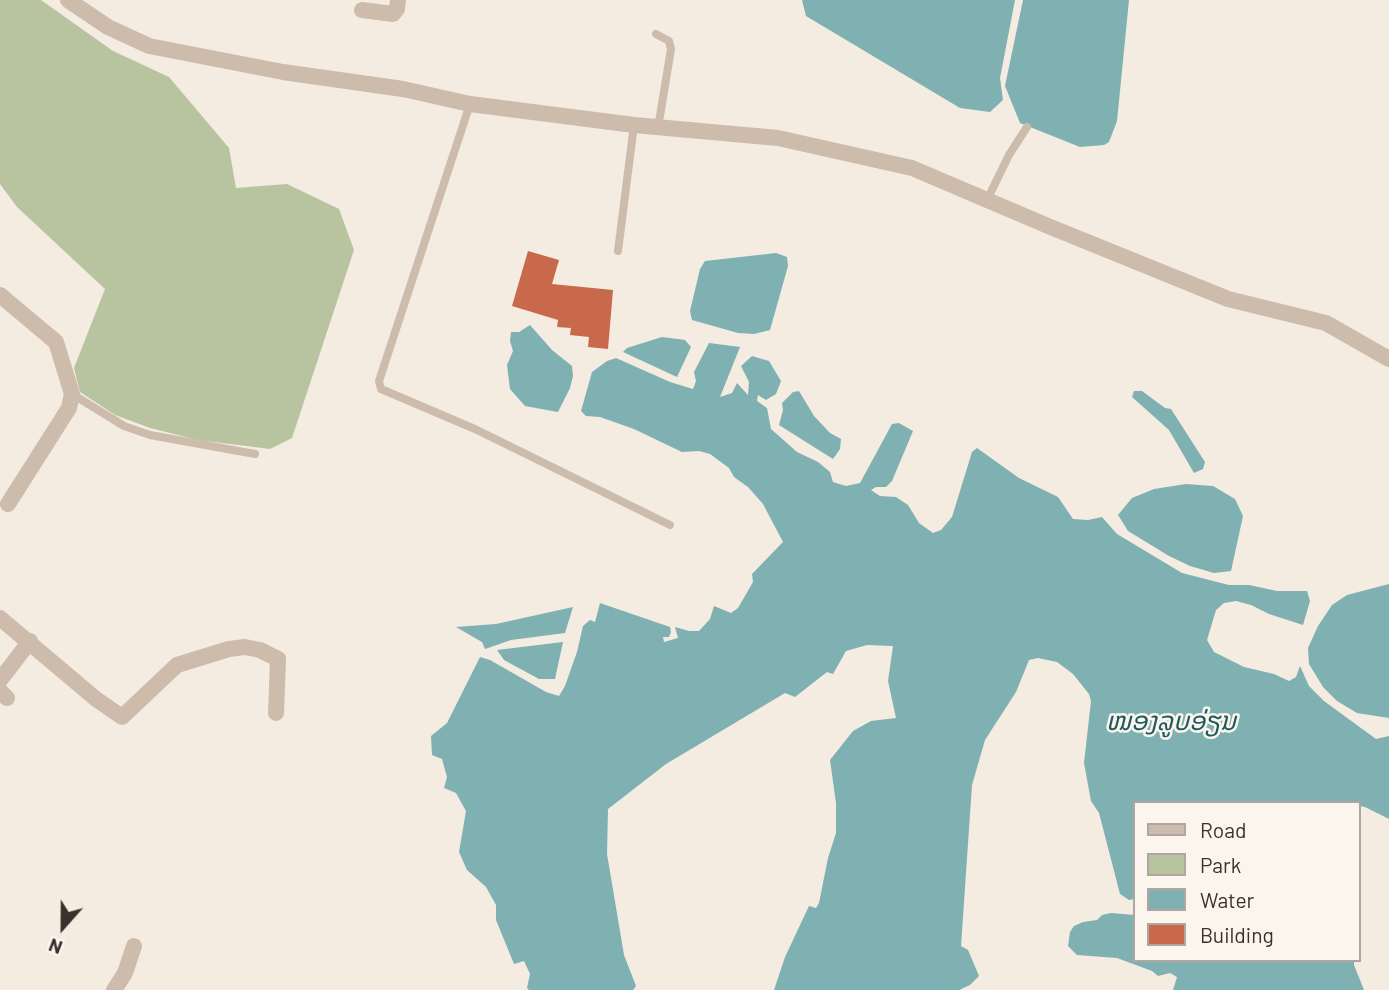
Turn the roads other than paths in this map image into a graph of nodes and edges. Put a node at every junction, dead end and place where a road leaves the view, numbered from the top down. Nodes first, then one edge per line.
1 (68, 0) edge
2 (398, 0) edge
3 (362, 10) dead end
4 (656, 34) dead end
5 (470, 104) junction
6 (634, 125) junction
7 (1027, 127) dead end
8 (658, 128) junction
9 (987, 200) junction
10 (618, 251) dead end
11 (0, 295) edge
12 (1389, 359) edge
13 (72, 394) junction
14 (255, 454) dead end
15 (8, 504) dead end
16 (670, 525) dead end
17 (0, 618) edge
18 (30, 641) junction
19 (0, 680) edge
20 (276, 713) dead end
21 (134, 946) dead end
22 (114, 990) edge

1 - 5 street
2 - 3 street
4 - 8 lane
5 - 6 street
5 - 16 lane
6 - 8 street
6 - 10 lane
7 - 9 lane
8 - 9 street
9 - 12 street
11 - 13 street
13 - 14 lane
13 - 15 street
17 - 18 street
18 - 19 street
18 - 20 street
21 - 22 street

